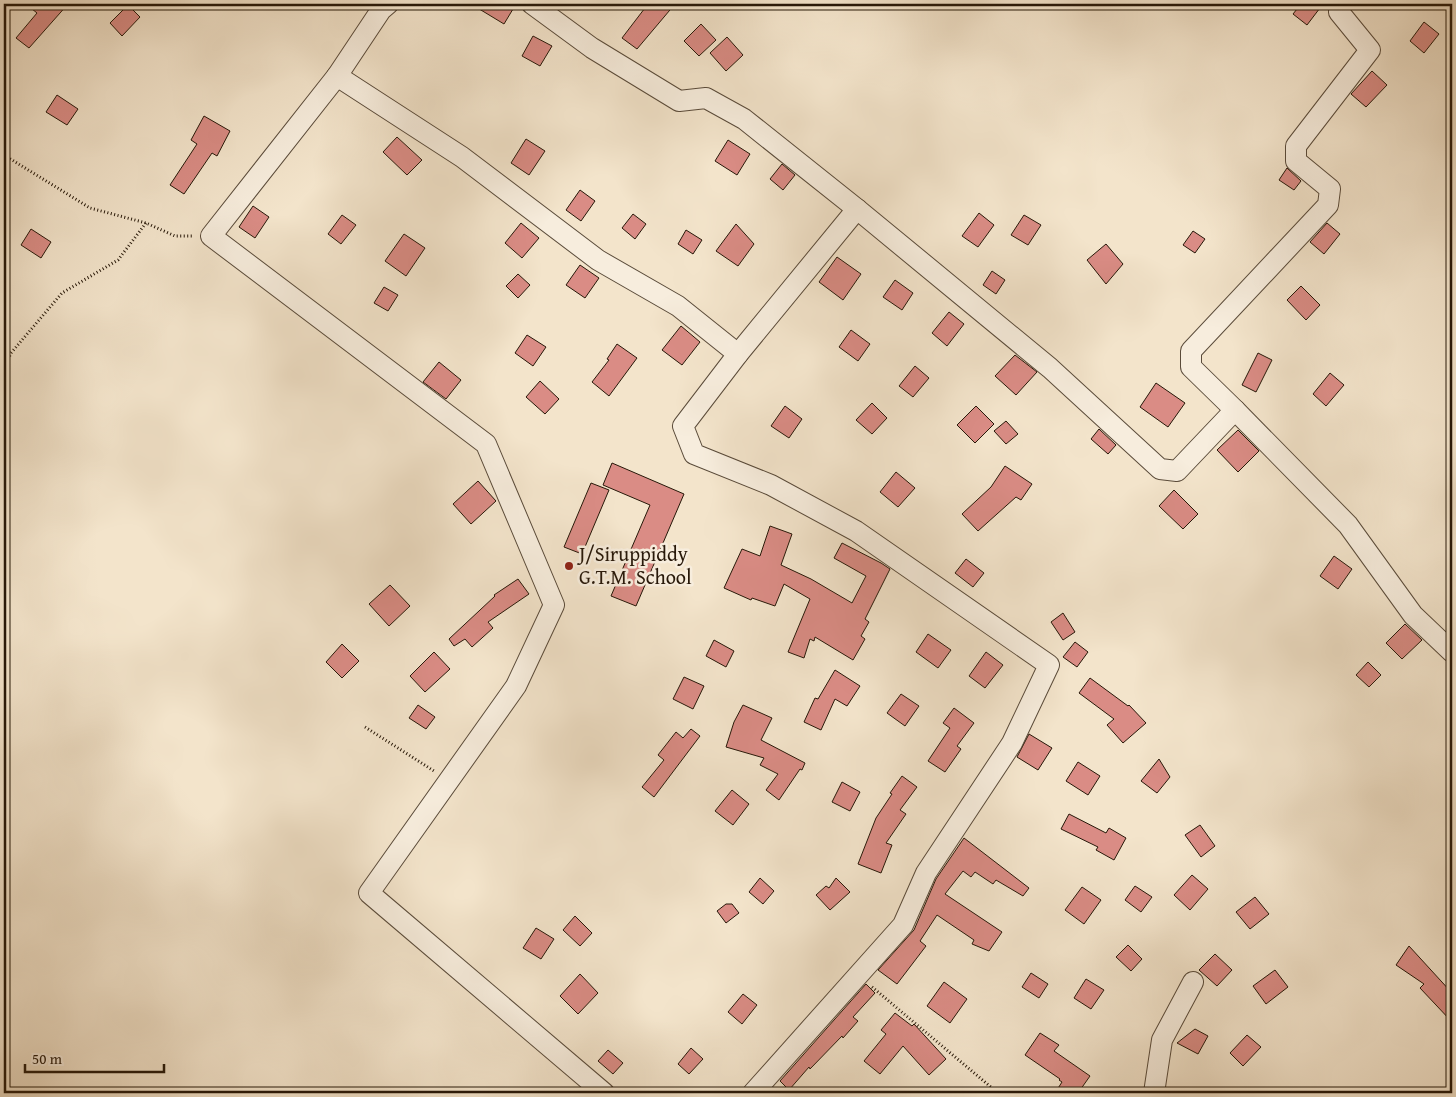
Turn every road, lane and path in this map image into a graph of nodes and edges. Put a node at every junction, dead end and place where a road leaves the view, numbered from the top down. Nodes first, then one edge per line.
1 (388, 4) edge
2 (532, 4) edge
3 (1342, 4) edge
4 (337, 76) junction
5 (4, 155) edge
6 (857, 209) junction
7 (146, 223) junction
8 (211, 236) junction
9 (738, 354) junction
10 (4, 369) edge
11 (1235, 410) junction
12 (1452, 652) edge
13 (365, 726) dead end
14 (449, 781) junction
15 (859, 975) junction
16 (1193, 982) dead end
17 (604, 1093) edge
18 (753, 1093) edge
19 (998, 1093) edge
20 (1154, 1093) edge

1 - 4 street
2 - 6 street
3 - 11 street
4 - 8 street
4 - 9 street
5 - 7 path
6 - 9 street
6 - 11 street
7 - 8 path
7 - 10 path
8 - 14 street
9 - 15 street
11 - 12 street
13 - 14 path
14 - 17 street
15 - 18 street
15 - 19 path
16 - 20 street

